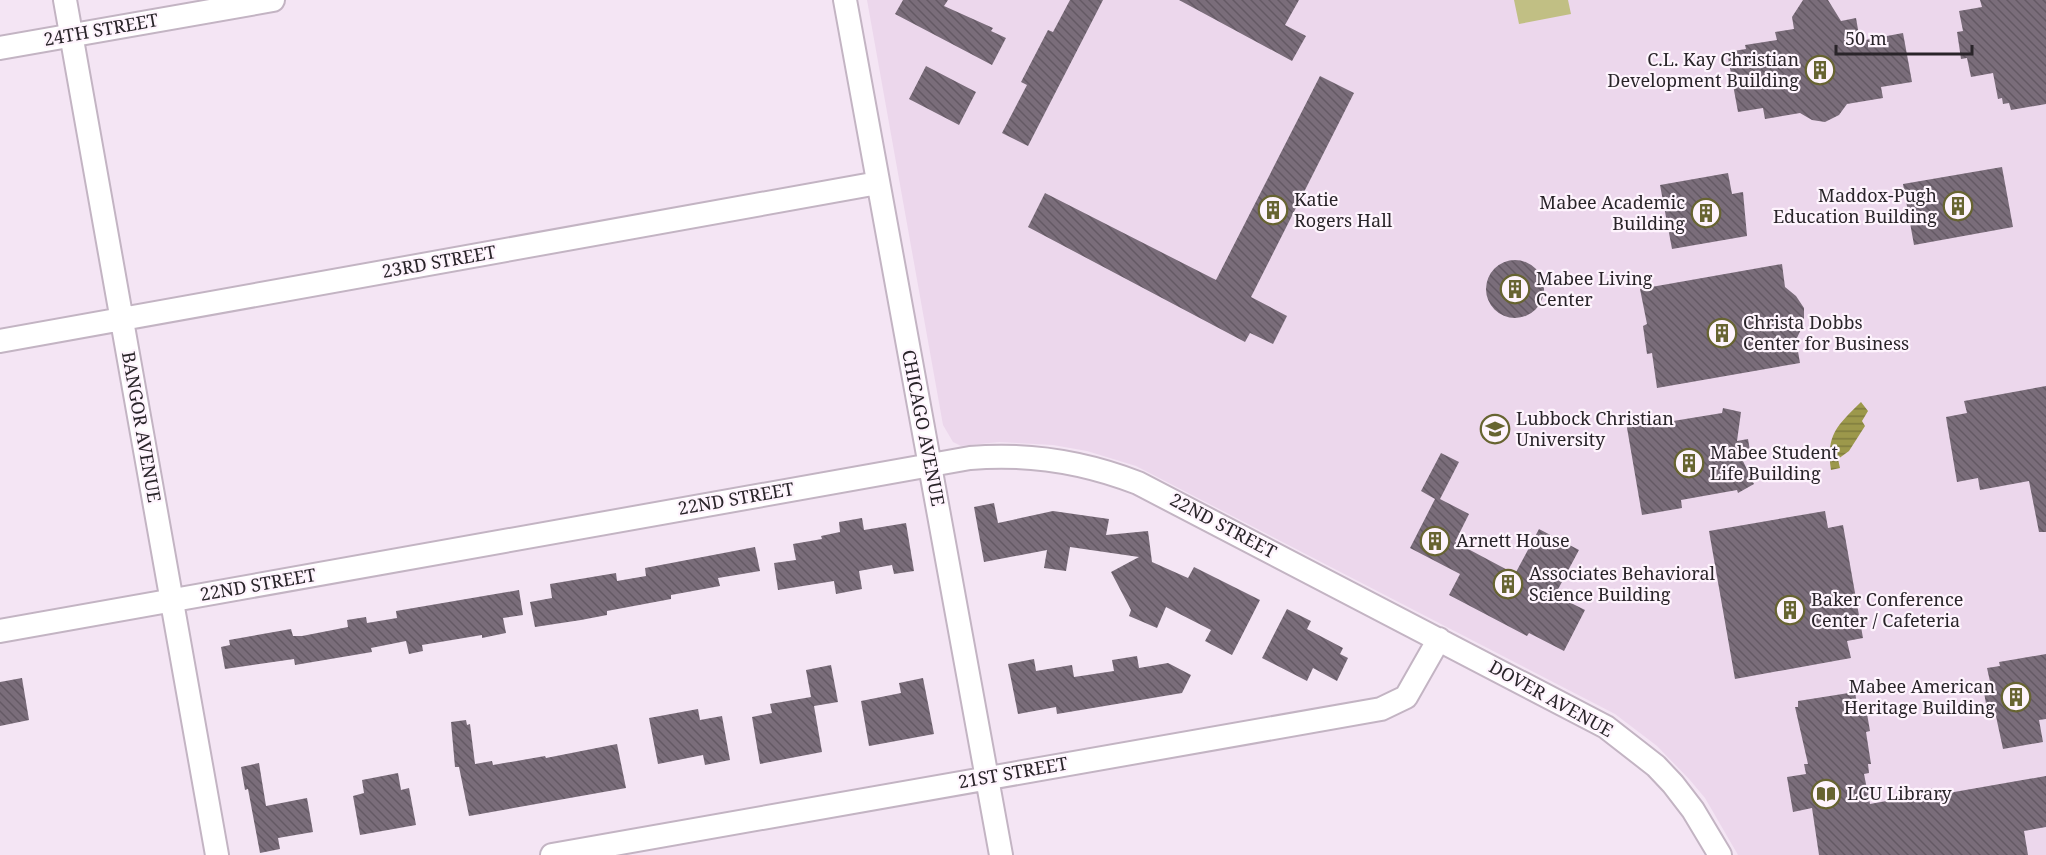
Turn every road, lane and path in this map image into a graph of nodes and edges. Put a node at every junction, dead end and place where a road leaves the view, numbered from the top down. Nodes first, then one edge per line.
1 (65, 0) edge
2 (273, 0) edge
3 (845, 0) edge
4 (72, 35) junction
5 (0, 48) edge
6 (878, 183) junction
7 (122, 319) junction
8 (0, 341) edge
9 (930, 465) junction
10 (172, 600) junction
11 (0, 631) edge
12 (1439, 639) junction
13 (987, 778) junction
14 (217, 855) edge
15 (552, 855) edge
16 (1001, 855) edge
17 (1720, 855) edge

1 - 4 street, BANGOR AVENUE
2 - 4 street, 24TH STREET
3 - 6 street, CHICAGO AVENUE
4 - 5 street, 24TH STREET
4 - 7 street, BANGOR AVENUE
6 - 7 street, 23RD STREET
6 - 9 street, CHICAGO AVENUE
7 - 8 street, 23RD STREET
7 - 10 street, BANGOR AVENUE
9 - 10 street, 22ND STREET
9 - 12 street, 22ND STREET
9 - 13 street, CHICAGO AVENUE
10 - 11 street, 22ND STREET
10 - 14 street, BANGOR AVENUE
12 - 13 street, 21ST STREET
12 - 17 street, DOVER AVENUE
13 - 15 street, 21ST STREET
13 - 16 street, CHICAGO AVENUE

